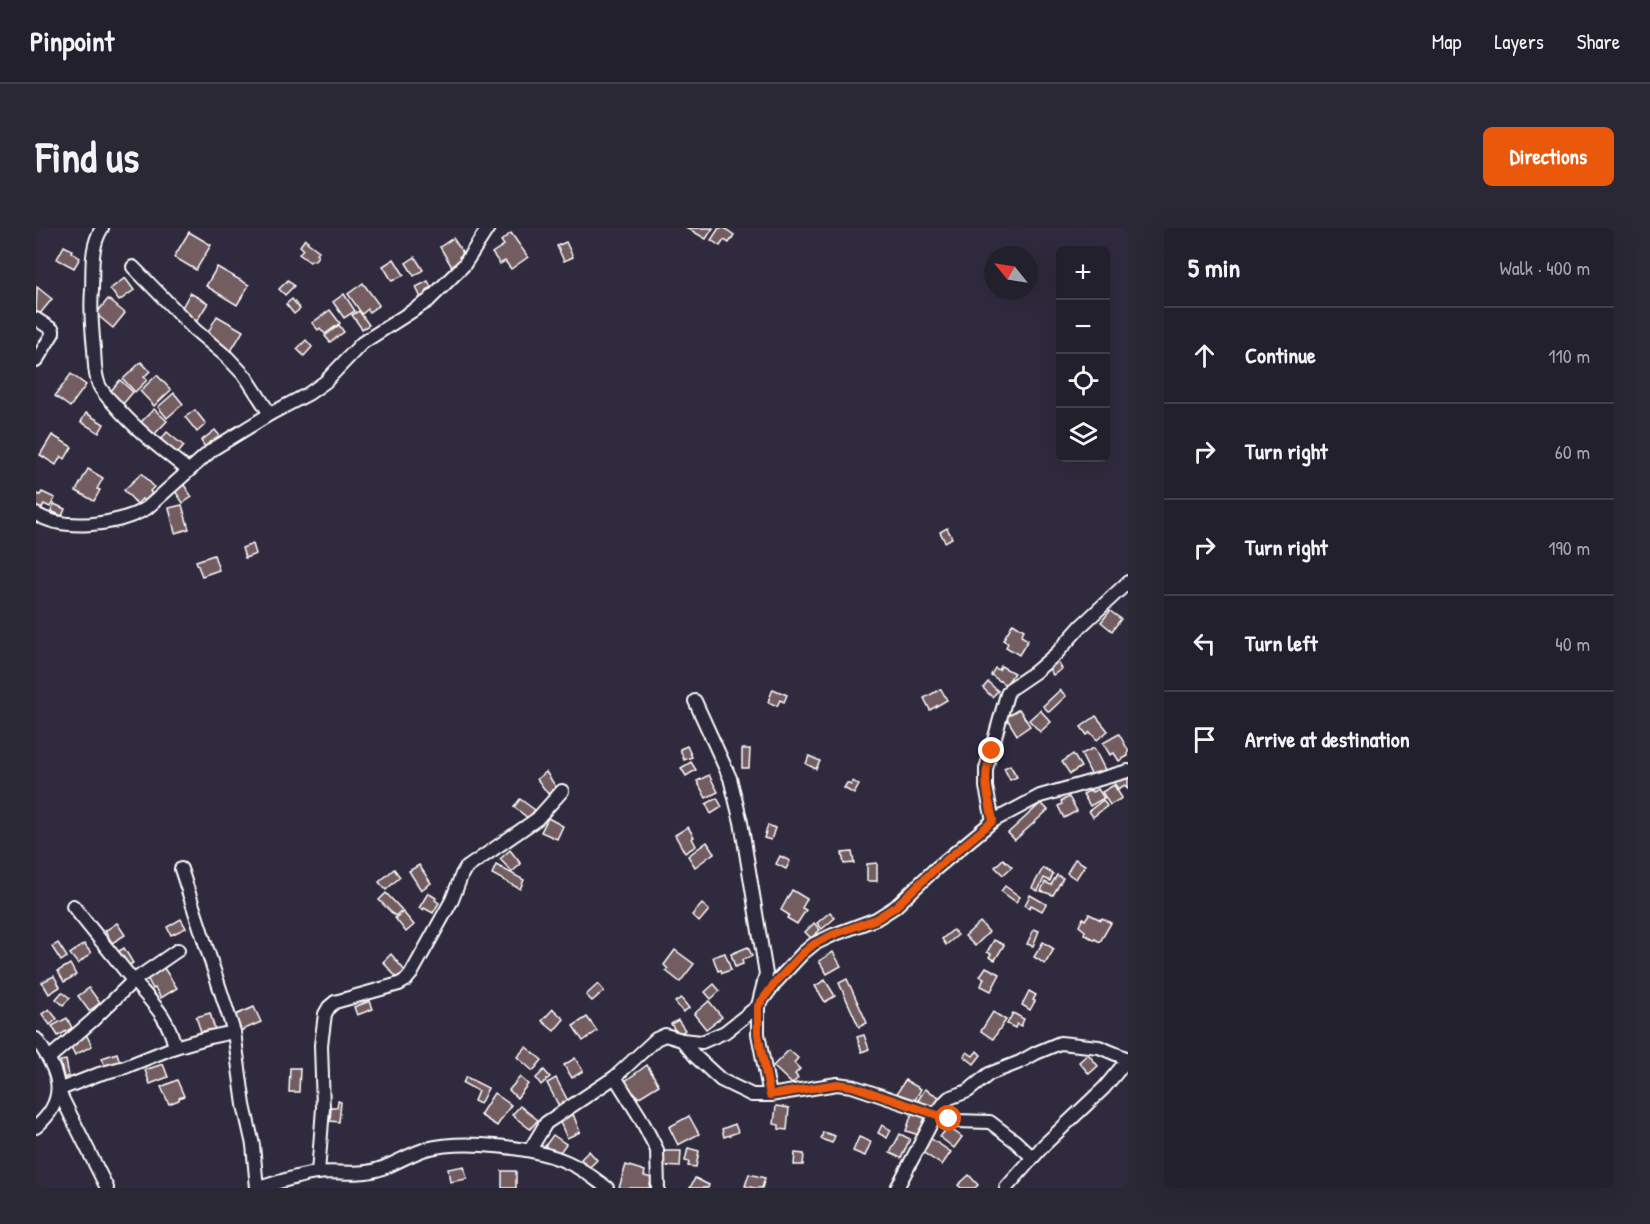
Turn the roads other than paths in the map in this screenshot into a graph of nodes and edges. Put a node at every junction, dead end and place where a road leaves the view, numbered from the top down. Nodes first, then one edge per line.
1 (102, 228) edge
2 (488, 228) edge
3 (132, 267) dead end
4 (36, 319) edge
5 (36, 361) edge
6 (270, 414) junction
7 (188, 470) junction
8 (36, 514) edge
9 (1128, 582) edge
10 (695, 701) dead end
11 (1128, 771) edge
12 (562, 790) dead end
13 (993, 821) junction
14 (181, 869) dead end
15 (73, 906) dead end
16 (178, 950) dead end
17 (133, 981) junction
18 (758, 1006) junction
19 (234, 1032) junction
20 (36, 1039) edge
21 (682, 1040) junction
22 (175, 1047) junction
23 (49, 1058) junction
24 (1128, 1059) edge
25 (615, 1077) junction
26 (58, 1090) junction
27 (770, 1095) junction
28 (936, 1114) junction
29 (36, 1127) edge
30 (531, 1150) junction
31 (1032, 1157) junction
32 (318, 1173) junction
33 (107, 1188) edge
34 (258, 1188) edge
35 (607, 1188) edge
36 (658, 1188) edge
37 (897, 1188) edge
38 (1006, 1188) edge

1 - 7 street
2 - 6 street
3 - 6 street
4 - 5 street
6 - 7 street
7 - 8 street
9 - 13 street
10 - 18 street
11 - 13 street
12 - 32 street
13 - 18 street
14 - 19 street
15 - 17 street
16 - 17 street
17 - 22 street
17 - 23 street
18 - 21 street
18 - 27 street
19 - 22 street
19 - 34 street
20 - 23 street
21 - 25 street
21 - 27 street
22 - 26 street
23 - 26 street
24 - 28 street
24 - 31 street
25 - 30 street
25 - 36 street
26 - 29 street
26 - 33 street
27 - 28 street
28 - 31 street
28 - 37 street
30 - 32 street
30 - 35 street
31 - 38 street
32 - 34 street

